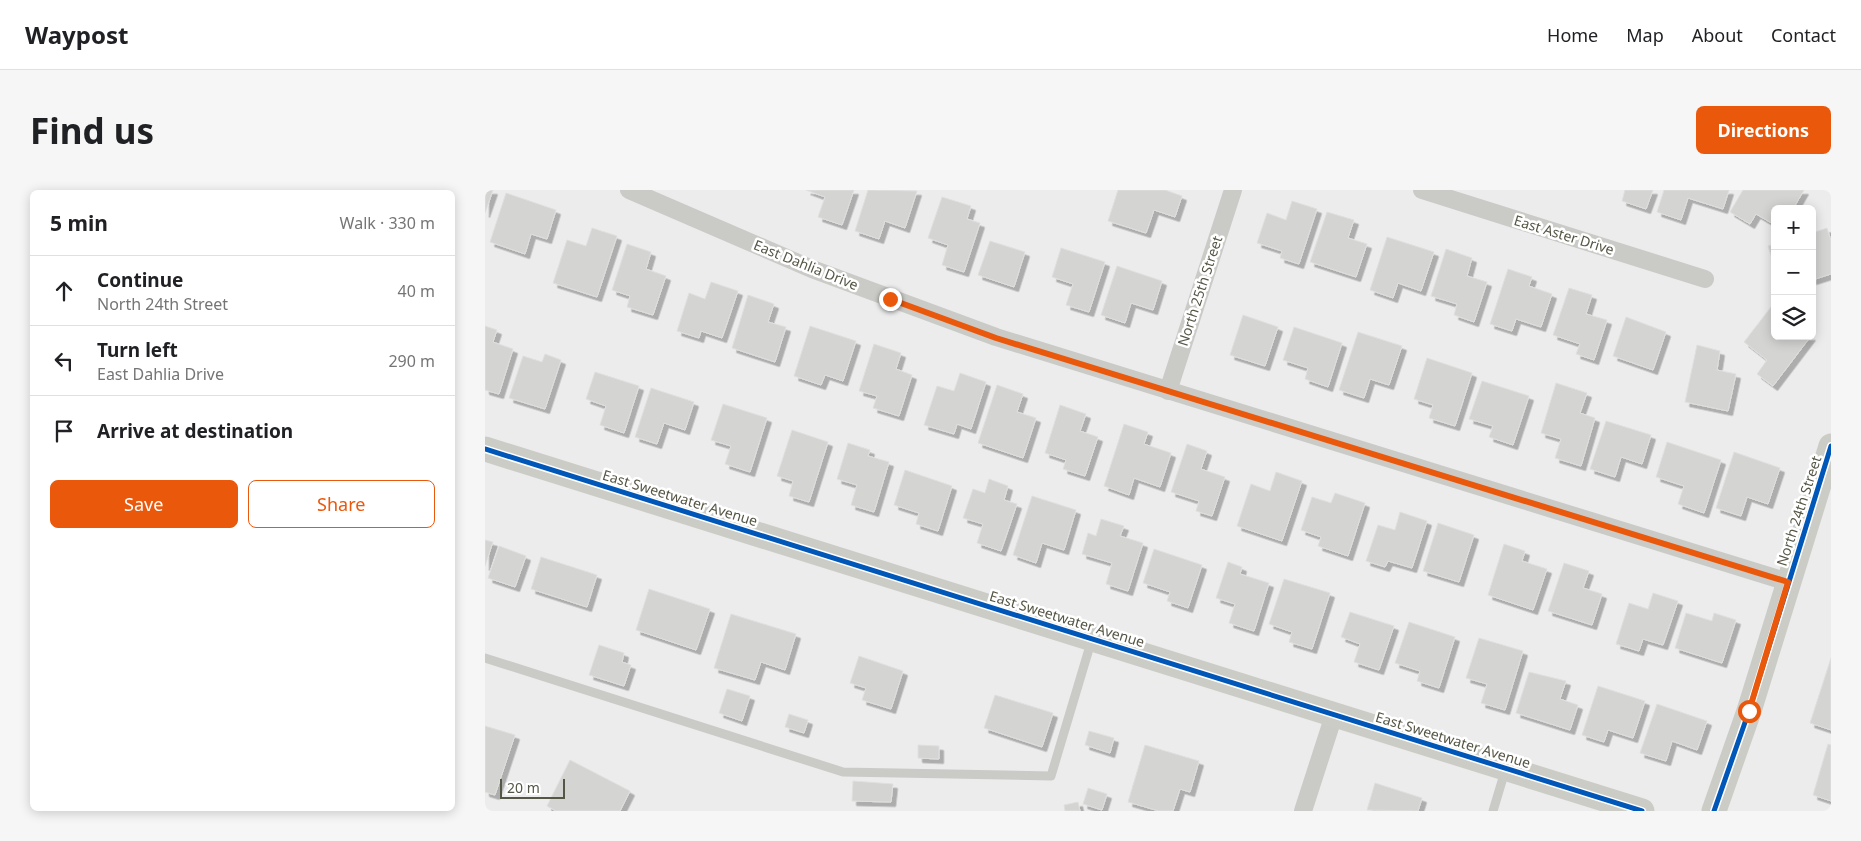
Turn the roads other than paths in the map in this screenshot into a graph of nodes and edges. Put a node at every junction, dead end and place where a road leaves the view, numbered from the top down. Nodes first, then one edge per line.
1 (629, 190) edge
2 (1233, 190) edge
3 (1422, 190) edge
4 (1705, 279) dead end
5 (1168, 391) junction
6 (1831, 446) edge
7 (485, 449) edge
8 (1788, 582) junction
9 (1092, 639) junction
10 (485, 658) edge
11 (1334, 715) junction
12 (1506, 768) junction
13 (1303, 811) edge
14 (1493, 811) edge
15 (1642, 811) edge
16 (1714, 811) edge

1 - 5 street, East Dahlia Drive
2 - 5 street, North 25th Street
3 - 4 street, East Aster Drive
5 - 8 street, East Dahlia Drive
6 - 8 street, North 24th Street
7 - 9 street, East Sweetwater Avenue
8 - 16 street, North 24th Street
9 - 10 lane
9 - 11 street, East Sweetwater Avenue
11 - 12 street, East Sweetwater Avenue
11 - 13 street
12 - 14 lane
12 - 15 street, East Sweetwater Avenue

